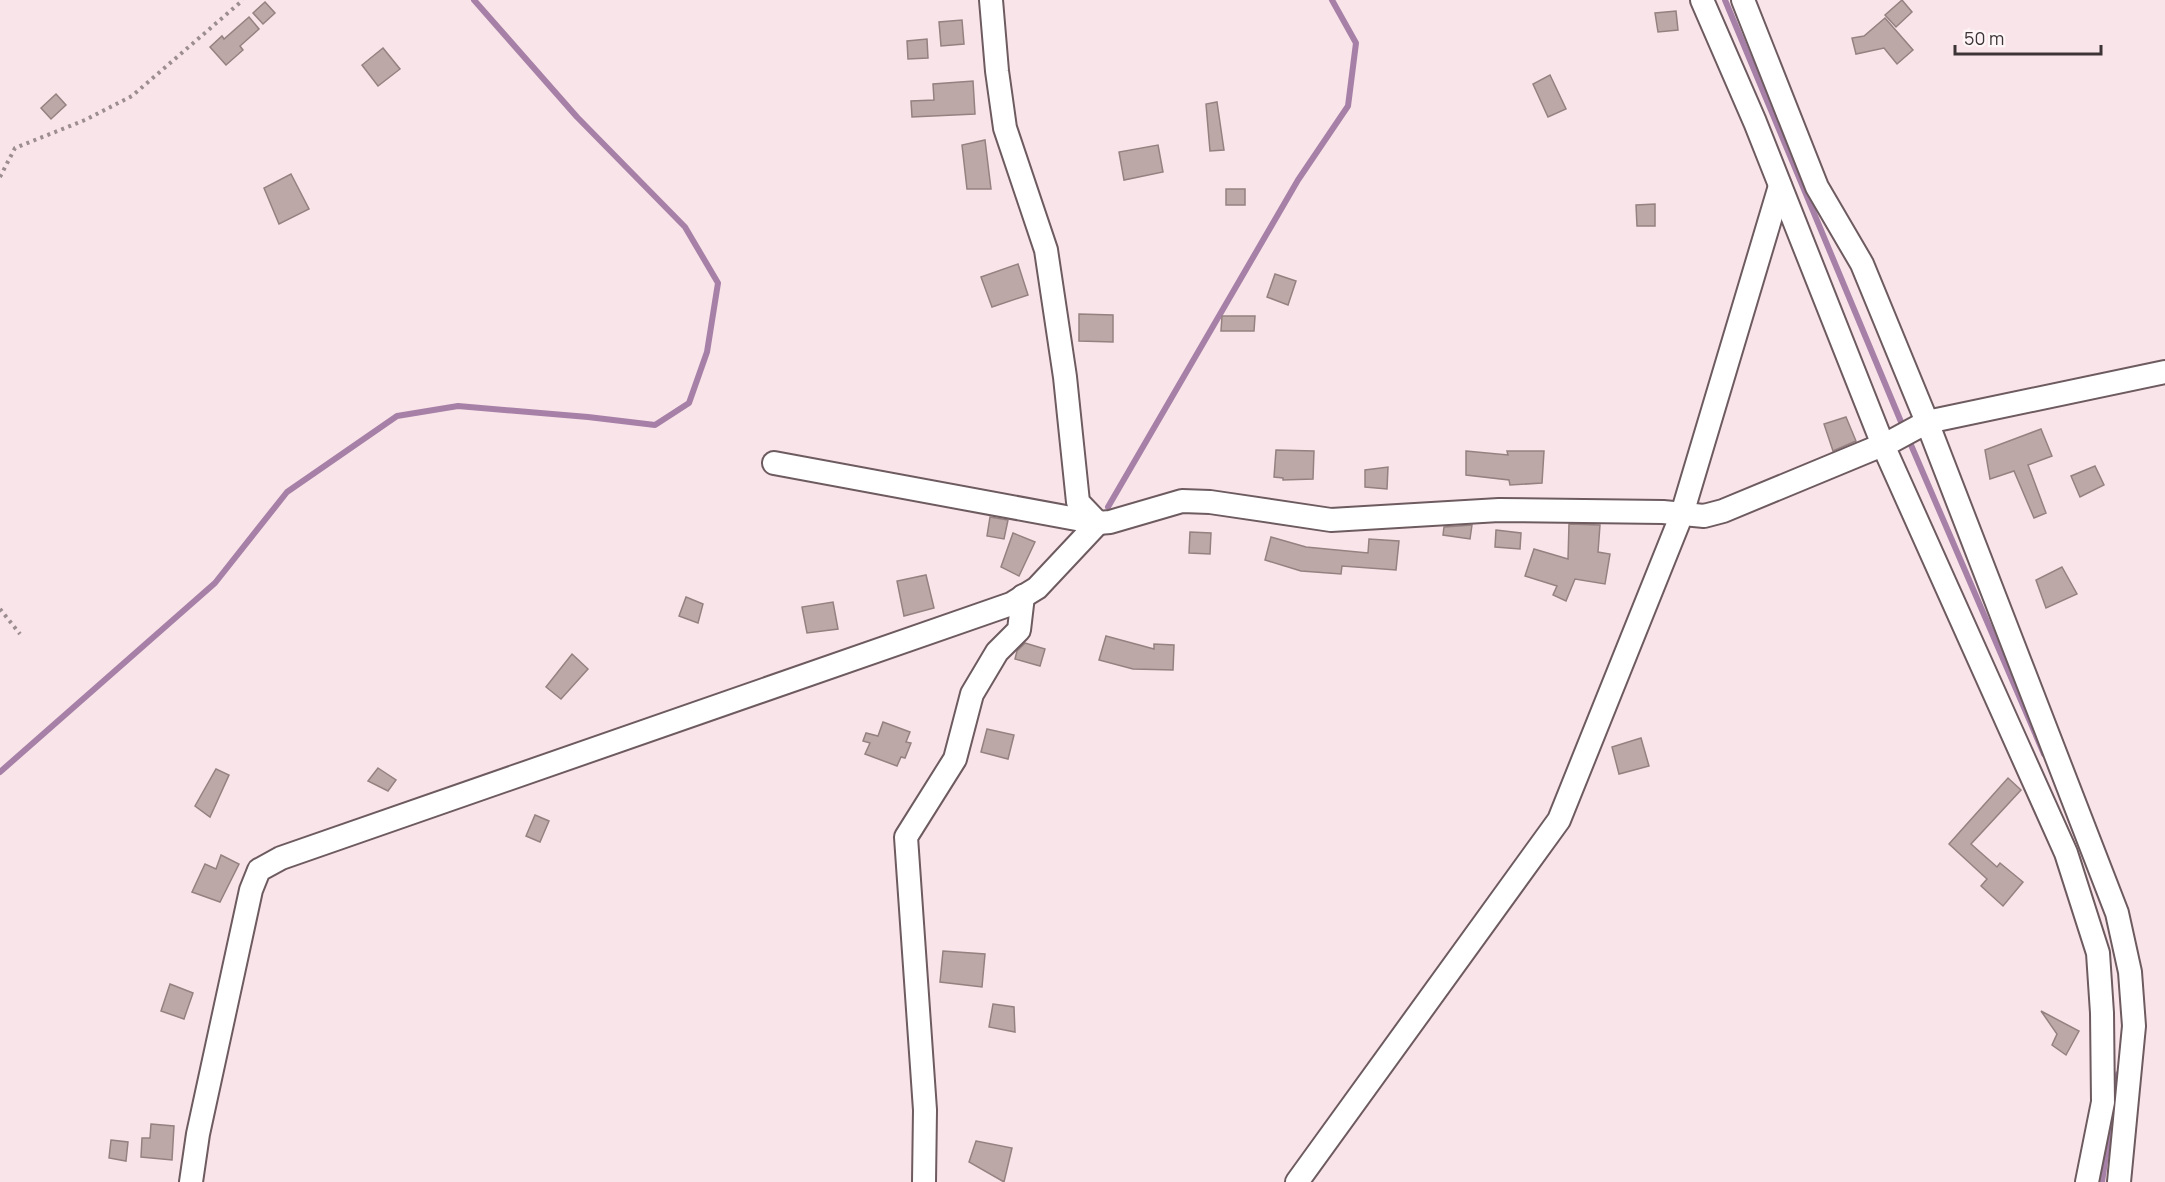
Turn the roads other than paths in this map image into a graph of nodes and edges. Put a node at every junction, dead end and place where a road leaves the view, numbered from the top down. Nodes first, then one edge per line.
1 (992, 0) edge
2 (1702, 0) edge
3 (1743, 0) edge
4 (1780, 186) junction
5 (2165, 372) edge
6 (1927, 422) junction
7 (1887, 443) junction
8 (774, 463) dead end
9 (1682, 514) junction
10 (1098, 523) junction
11 (1023, 596) junction
12 (191, 1182) edge
13 (924, 1182) edge
14 (1298, 1182) edge
15 (2087, 1182) edge
16 (2119, 1182) edge

1 - 10 street
2 - 4 street
3 - 6 street
4 - 7 street
4 - 9 street
5 - 6 street
6 - 7 street
6 - 16 street
7 - 9 street
7 - 15 street
8 - 10 street
9 - 10 street
9 - 14 street
10 - 11 street
11 - 12 street
11 - 13 street

